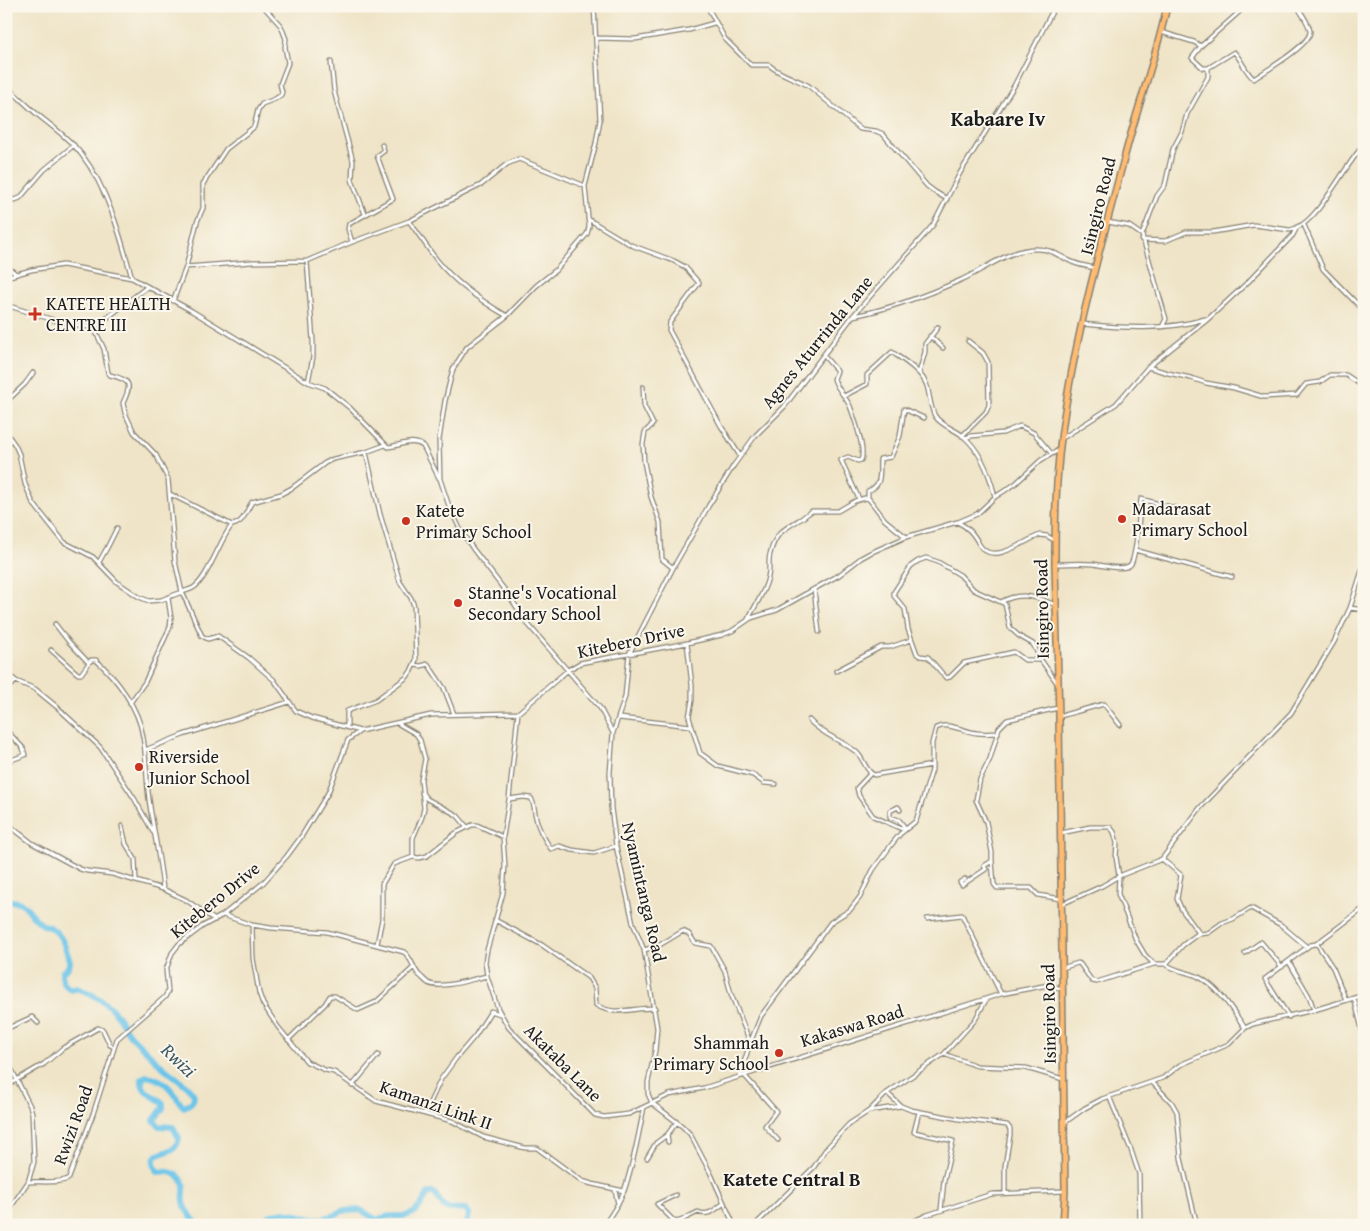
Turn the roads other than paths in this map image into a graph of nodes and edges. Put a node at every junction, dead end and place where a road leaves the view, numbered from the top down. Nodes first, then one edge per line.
1 (263, 6) edge
2 (707, 6) edge
3 (1055, 6) edge
4 (1167, 6) edge
5 (1246, 6) edge
6 (1297, 6) edge
7 (594, 7) edge
8 (714, 23) junction
9 (1161, 32) junction
10 (596, 38) junction
11 (1201, 46) junction
12 (331, 62) dead end
13 (1208, 68) junction
14 (6, 86) edge
15 (74, 145) junction
16 (382, 145) dead end
17 (1364, 145) edge
18 (585, 186) junction
19 (6, 198) edge
20 (947, 199) junction
21 (365, 214) junction
22 (588, 219) junction
23 (409, 221) junction
24 (1108, 222) junction
25 (1304, 226) junction
26 (1297, 227) junction
27 (1142, 235) junction
28 (1142, 240) junction
29 (352, 242) junction
30 (307, 261) junction
31 (6, 266) edge
32 (186, 267) junction
33 (1096, 268) junction
34 (15, 274) junction
35 (6, 277) edge
36 (132, 278) junction
37 (147, 287) junction
38 (173, 301) junction
39 (6, 305) edge
40 (1364, 311) edge
41 (507, 316) junction
42 (852, 317) junction
43 (1208, 319) junction
44 (1082, 324) junction
45 (938, 326) dead end
46 (1162, 327) junction
47 (94, 328) junction
48 (930, 336) junction
49 (968, 341) dead end
50 (944, 348) dead end
51 (824, 356) junction
52 (1148, 367) junction
53 (33, 373) dead end
54 (919, 374) junction
55 (308, 382) junction
56 (643, 387) dead end
57 (1364, 387) edge
58 (844, 396) junction
59 (6, 402) edge
60 (924, 418) dead end
61 (6, 432) edge
62 (964, 437) junction
63 (1062, 440) junction
64 (384, 445) junction
65 (1060, 450) junction
66 (366, 452) junction
67 (1051, 453) junction
68 (740, 456) junction
69 (440, 479) junction
70 (170, 494) junction
71 (995, 497) junction
72 (859, 499) junction
73 (868, 499) junction
74 (1189, 512) dead end
75 (957, 522) junction
76 (232, 525) junction
77 (117, 528) dead end
78 (906, 537) junction
79 (1055, 543) junction
80 (1135, 550) junction
81 (99, 562) junction
82 (1055, 564) junction
83 (1364, 564) edge
84 (673, 568) junction
85 (1232, 577) dead end
86 (814, 589) junction
87 (182, 592) junction
88 (168, 598) junction
89 (1001, 602) junction
90 (1056, 605) junction
91 (1350, 608) junction
92 (1364, 610) edge
93 (747, 621) junction
94 (56, 624) dead end
95 (819, 632) dead end
96 (911, 640) junction
97 (687, 644) junction
98 (51, 650) dead end
99 (630, 654) junction
100 (1041, 660) junction
101 (89, 662) junction
102 (414, 665) junction
103 (568, 670) junction
104 (836, 671) dead end
105 (6, 672) edge
106 (16, 681) junction
107 (1057, 683) junction
108 (6, 689) edge
109 (289, 702) junction
110 (130, 703) junction
111 (1059, 708) junction
112 (518, 712) junction
113 (454, 714) junction
114 (1059, 716) junction
115 (619, 718) junction
116 (809, 720) dead end
117 (397, 722) junction
118 (1120, 725) dead end
119 (691, 726) junction
120 (347, 727) junction
121 (6, 730) edge
122 (360, 731) junction
123 (613, 733) junction
124 (998, 733) junction
125 (145, 750) junction
126 (6, 762) edge
127 (932, 765) junction
128 (871, 773) junction
129 (776, 784) dead end
130 (421, 792) junction
131 (509, 799) junction
132 (900, 810) dead end
133 (6, 823) edge
134 (122, 826) dead end
135 (467, 827) junction
136 (905, 830) junction
137 (1061, 833) junction
138 (156, 837) junction
139 (503, 837) junction
140 (616, 846) junction
141 (413, 857) junction
142 (1162, 859) junction
143 (992, 861) junction
144 (1119, 876) junction
145 (965, 879) dead end
146 (136, 881) junction
147 (163, 888) junction
148 (1061, 902) junction
149 (1364, 908) edge
150 (223, 915) junction
151 (927, 919) dead end
152 (215, 920) junction
153 (495, 920) junction
154 (252, 925) junction
155 (1199, 934) junction
156 (377, 944) junction
157 (1316, 944) junction
158 (1307, 948) junction
159 (644, 950) junction
160 (1245, 953) dead end
161 (1289, 962) junction
162 (1154, 964) junction
163 (1166, 964) junction
164 (414, 967) junction
165 (1282, 967) junction
166 (1062, 968) junction
167 (487, 976) junction
168 (1063, 989) junction
169 (1001, 994) junction
170 (1364, 995) edge
171 (1354, 998) junction
172 (986, 999) junction
173 (1346, 1000) junction
174 (655, 1008) junction
175 (1314, 1010) junction
176 (500, 1014) junction
177 (1289, 1017) junction
178 (38, 1023) dead end
179 (1244, 1028) junction
180 (6, 1029) edge
181 (122, 1034) joint
182 (288, 1040) junction
183 (750, 1043) junction
184 (114, 1047) junction
185 (1364, 1049) edge
186 (944, 1054) junction
187 (378, 1055) dead end
188 (6, 1058) edge
189 (742, 1076) junction
190 (18, 1079) junction
191 (1064, 1079) junction
192 (1152, 1082) junction
193 (352, 1086) junction
194 (6, 1092) edge
195 (887, 1092) junction
196 (1109, 1096) junction
197 (652, 1103) junction
198 (901, 1106) junction
199 (644, 1107) junction
200 (870, 1111) junction
201 (918, 1112) junction
202 (425, 1113) junction
203 (677, 1122) junction
204 (1064, 1124) junction
205 (667, 1135) junction
206 (778, 1140) dead end
207 (668, 1142) dead end
208 (647, 1158) dead end
209 (28, 1182) junction
210 (615, 1190) junction
211 (624, 1191) junction
212 (1065, 1192) junction
213 (1005, 1193) junction
214 (676, 1195) dead end
215 (724, 1203) junction
216 (6, 1204) edge
217 (618, 1204) junction
218 (12, 1206) junction
219 (941, 1210) junction
220 (6, 1214) edge
221 (674, 1221) junction
222 (604, 1225) edge
223 (655, 1225) edge
224 (734, 1225) edge
225 (755, 1225) edge
226 (905, 1225) edge
227 (1063, 1225) edge
228 (1140, 1225) edge
229 (1197, 1225) edge

1 - 32 street
2 - 8 street
3 - 20 street, Agnes Aturrinda Lane
4 - 9 main road, Isingiro Road
5 - 11 street
6 - 13 street
7 - 10 street
8 - 10 street
8 - 20 street
9 - 11 street
9 - 24 main road, Isingiro Road
10 - 18 street
11 - 13 street
12 - 21 street
13 - 27 street
14 - 15 street
15 - 19 street
15 - 36 street
16 - 21 street
17 - 25 street
18 - 22 street
18 - 23 street
20 - 42 street, Agnes Aturrinda Lane
21 - 29 street
22 - 41 street
22 - 68 street
23 - 29 street
23 - 41 street
24 - 27 street
24 - 33 main road, Isingiro Road
25 - 26 street
25 - 40 street
26 - 28 street
26 - 43 street
27 - 28 street
28 - 46 street
29 - 30 street
30 - 32 street
30 - 55 street
31 - 34 street
32 - 38 street
33 - 42 street
33 - 44 main road, Isingiro Road
34 - 35 street
34 - 36 street
36 - 37 street
37 - 38 street
37 - 47 street
38 - 55 street
39 - 47 street
41 - 69 street
42 - 51 street, Agnes Aturrinda Lane
43 - 46 street
43 - 52 street
44 - 46 street
44 - 63 main road, Isingiro Road
45 - 48 street
47 - 70 street
48 - 50 street
48 - 54 street
49 - 62 street
51 - 58 street
51 - 68 street, Agnes Aturrinda Lane
52 - 57 street
52 - 63 street
53 - 59 street
54 - 58 street
54 - 62 street
55 - 64 street
56 - 84 street
58 - 72 street
60 - 73 street
61 - 81 street
62 - 67 street
62 - 71 street
63 - 65 main road, Isingiro Road
64 - 66 street
64 - 69 street
65 - 67 street
65 - 79 main road, Isingiro Road
66 - 76 street
66 - 102 street
67 - 71 street, Kitebero Drive
68 - 84 street, Agnes Aturrinda Lane
69 - 103 street
70 - 76 street
70 - 87 street
71 - 75 street, Kitebero Drive
72 - 73 street
72 - 93 street
73 - 78 street
74 - 80 street
75 - 78 street, Kitebero Drive
75 - 79 street
76 - 87 street
77 - 81 street
78 - 86 street, Kitebero Drive
79 - 82 main road, Isingiro Road
80 - 82 street
80 - 85 street
81 - 88 street
82 - 90 main road, Isingiro Road
83 - 91 street
84 - 99 street, Agnes Aturrinda Lane
86 - 93 street, Kitebero Drive
86 - 95 street
87 - 88 street
87 - 109 street
88 - 110 street
89 - 90 street
89 - 96 street
89 - 100 street
90 - 107 main road, Isingiro Road
91 - 92 street
91 - 142 street
93 - 97 street, Kitebero Drive
94 - 101 street
96 - 100 street
96 - 104 street
97 - 99 street, Kitebero Drive
97 - 119 street
98 - 101 street
99 - 103 street, Kitebero Drive
99 - 115 street, Agnes Aturrinda Lane
100 - 107 street
101 - 110 street
102 - 113 street
102 - 120 street
103 - 112 street, Kitebero Drive
103 - 123 street
105 - 106 street
106 - 108 street
106 - 138 street
107 - 111 main road, Isingiro Road
109 - 120 street
109 - 125 street
110 - 125 street
111 - 114 main road, Isingiro Road
111 - 124 street
112 - 113 street
112 - 131 street, Akataba Lane
113 - 117 street
114 - 118 street
114 - 137 main road, Isingiro Road
115 - 119 street
115 - 123 street, Agnes Aturrinda Lane
116 - 128 street
117 - 122 street
117 - 130 street
119 - 129 street
120 - 122 street
121 - 126 street
122 - 150 street, Kitebero Drive
123 - 140 street, Nyamintanga Road
124 - 127 street
124 - 143 street
125 - 138 street
127 - 128 street
127 - 136 street
128 - 136 street
130 - 135 street
130 - 141 street
131 - 139 street, Akataba Lane
131 - 140 street
132 - 136 street
133 - 146 street
134 - 146 street
135 - 139 street
135 - 141 street
136 - 183 street
137 - 144 street
137 - 148 main road, Isingiro Road
138 - 147 street
139 - 153 street, Akataba Lane
140 - 159 street, Nyamintanga Road
141 - 156 street
142 - 144 street
142 - 155 street
143 - 145 street
143 - 148 street
144 - 148 street
144 - 162 street
146 - 147 street
147 - 152 street
148 - 166 main road, Isingiro Road
149 - 157 street
150 - 152 street, Kitebero Drive
150 - 154 street
151 - 169 street
152 - 181 street, Kitebero Drive
153 - 167 street, Akataba Lane
153 - 174 street
154 - 156 street
154 - 182 street, Kamanzi Link II
155 - 158 street
155 - 163 street
156 - 164 street
157 - 158 street
157 - 173 street
158 - 161 street
159 - 174 street, Nyamintanga Road
159 - 183 street
160 - 165 street
161 - 165 street
161 - 175 street
162 - 163 street
162 - 166 street
163 - 179 street
164 - 167 street
164 - 182 street
165 - 177 street
166 - 168 main road, Isingiro Road
167 - 176 street, Akataba Lane
168 - 169 street, Kakaswa Road
168 - 191 main road, Isingiro Road
169 - 172 street, Kakaswa Road
170 - 171 street
171 - 173 street
171 - 185 street
172 - 186 street
172 - 189 street, Kakaswa Road
173 - 175 street
174 - 197 street, Nyamintanga Road
175 - 177 street
176 - 199 street, Akataba Lane
176 - 202 street
177 - 179 street
178 - 180 street
179 - 192 street
181 - 184 street, Rwizi Road
182 - 193 street, Kamanzi Link II
183 - 189 street
184 - 190 street
184 - 209 street, Rwizi Road
186 - 191 street
186 - 195 street
187 - 193 street
188 - 190 street
189 - 197 street, Kakaswa Road
189 - 206 street
190 - 194 street
190 - 209 street
191 - 204 main road, Isingiro Road
192 - 196 street
192 - 229 street
193 - 202 street, Kamanzi Link II
195 - 198 street
195 - 200 street
196 - 204 street
196 - 228 street
197 - 199 street, Akataba Lane
197 - 203 street
198 - 200 street
198 - 201 street
199 - 211 street
200 - 225 street
201 - 213 street
201 - 219 street
202 - 210 street, Kamanzi Link II
203 - 205 street
203 - 215 street
204 - 212 main road, Isingiro Road
205 - 207 street
205 - 208 street
209 - 218 street
210 - 211 street, Kamanzi Link II
210 - 217 street
211 - 217 street
212 - 213 street
212 - 227 main road, Isingiro Road
213 - 219 street
214 - 221 street
215 - 221 street
215 - 224 street
216 - 218 street
217 - 222 street
218 - 220 street
219 - 226 street
221 - 223 street

